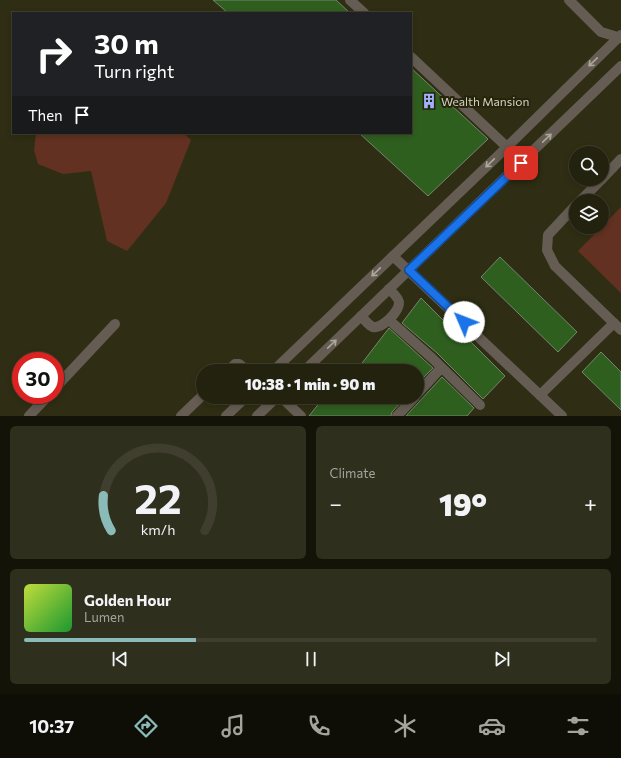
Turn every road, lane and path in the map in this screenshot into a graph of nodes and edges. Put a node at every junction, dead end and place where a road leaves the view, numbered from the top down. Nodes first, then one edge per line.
1 (350, 0) edge
2 (568, 0) edge
3 (363, 12) edge
4 (620, 37) edge
5 (412, 58) edge
6 (621, 66) edge
7 (507, 147) junction
8 (621, 159) edge
9 (609, 172) edge
10 (595, 186) edge
11 (587, 194) edge
12 (569, 213) edge
13 (393, 256) junction
14 (409, 270) junction
15 (389, 289) junction
16 (361, 316) junction
17 (389, 320) junction
18 (115, 324) dead end
19 (617, 327) edge
20 (280, 364) edge
21 (311, 364) edge
22 (441, 368) junction
23 (64, 378) edge
24 (424, 386) edge
25 (540, 395) junction
26 (196, 401) edge
27 (40, 404) edge
28 (239, 404) edge
29 (270, 404) edge
30 (288, 404) edge
31 (408, 404) edge
32 (480, 405) dead end
33 (29, 416) edge
34 (181, 416) edge
35 (226, 416) edge
36 (257, 416) edge
37 (300, 416) edge
38 (397, 416) edge
39 (562, 416) edge

1 - 3 street
2 - 4 street
4 -> 7 street
5 - 7 street
14 -> 6 street
7 -> 13 street
8 - 9 street
10 - 11 street
12 - 19 street
13 - 14 street
13 -> 20 street
14 - 15 street
14 - 25 street
15 - 16 street
15 - 17 street
16 - 17 street
21 -> 16 street
17 - 22 street
18 - 23 street
19 - 25 street
22 - 24 street
22 - 32 street
25 - 39 street
26 - 34 street
27 - 33 street
28 - 35 street
29 - 36 street
30 - 37 street
31 - 38 street

